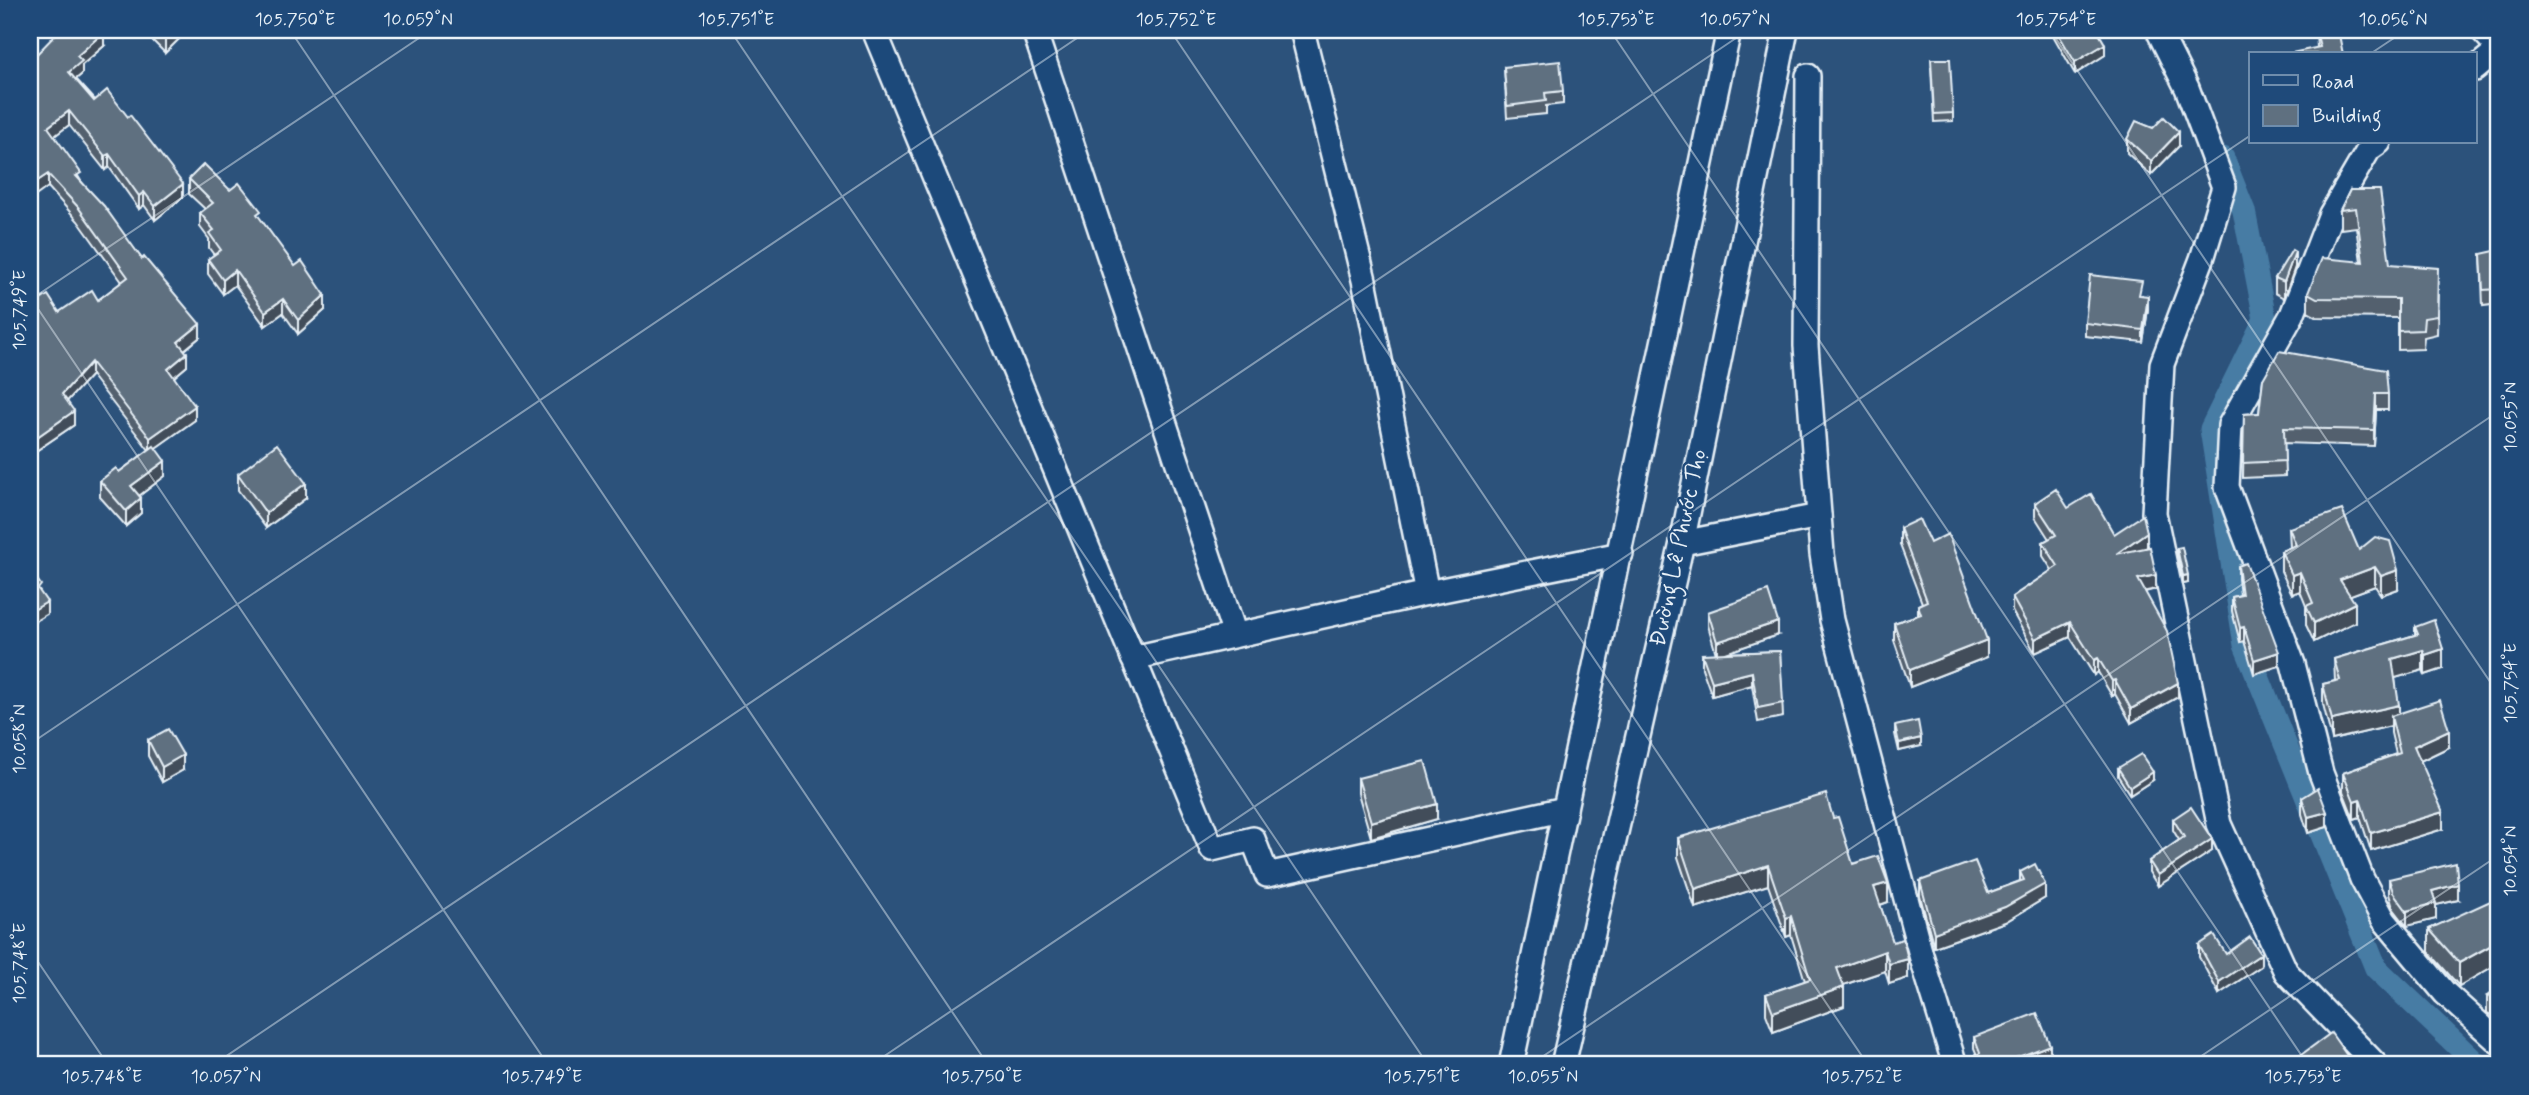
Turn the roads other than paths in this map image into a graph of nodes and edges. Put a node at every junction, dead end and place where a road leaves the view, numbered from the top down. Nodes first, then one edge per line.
1 (874, 30) edge
2 (1034, 30) edge
3 (1302, 30) edge
4 (1729, 30) edge
5 (1786, 30) edge
6 (2158, 30) edge
7 (2482, 30) edge
8 (2499, 49) edge
9 (2476, 68) edge
10 (1808, 76) dead end
11 (2376, 144) edge
12 (1819, 516) junction
13 (1682, 542) junction
14 (1621, 554) junction
15 (1427, 593) junction
16 (1235, 635) junction
17 (1133, 658) junction
18 (1565, 809) junction
19 (2499, 1042) edge
20 (1511, 1065) edge
21 (1563, 1065) edge
22 (1955, 1065) edge
23 (2376, 1065) edge

1 - 17 street
2 - 16 street
3 - 15 street
4 - 14 street
5 - 13 street, Đường Lê Phước Thọ
6 - 23 street
7 - 8 street
8 - 9 street
10 - 12 street
11 - 19 street
12 - 13 street
12 - 22 street
13 - 21 street, Đường Lê Phước Thọ
14 - 15 street
14 - 18 street
15 - 16 street
16 - 17 street
17 - 18 street
18 - 20 street

